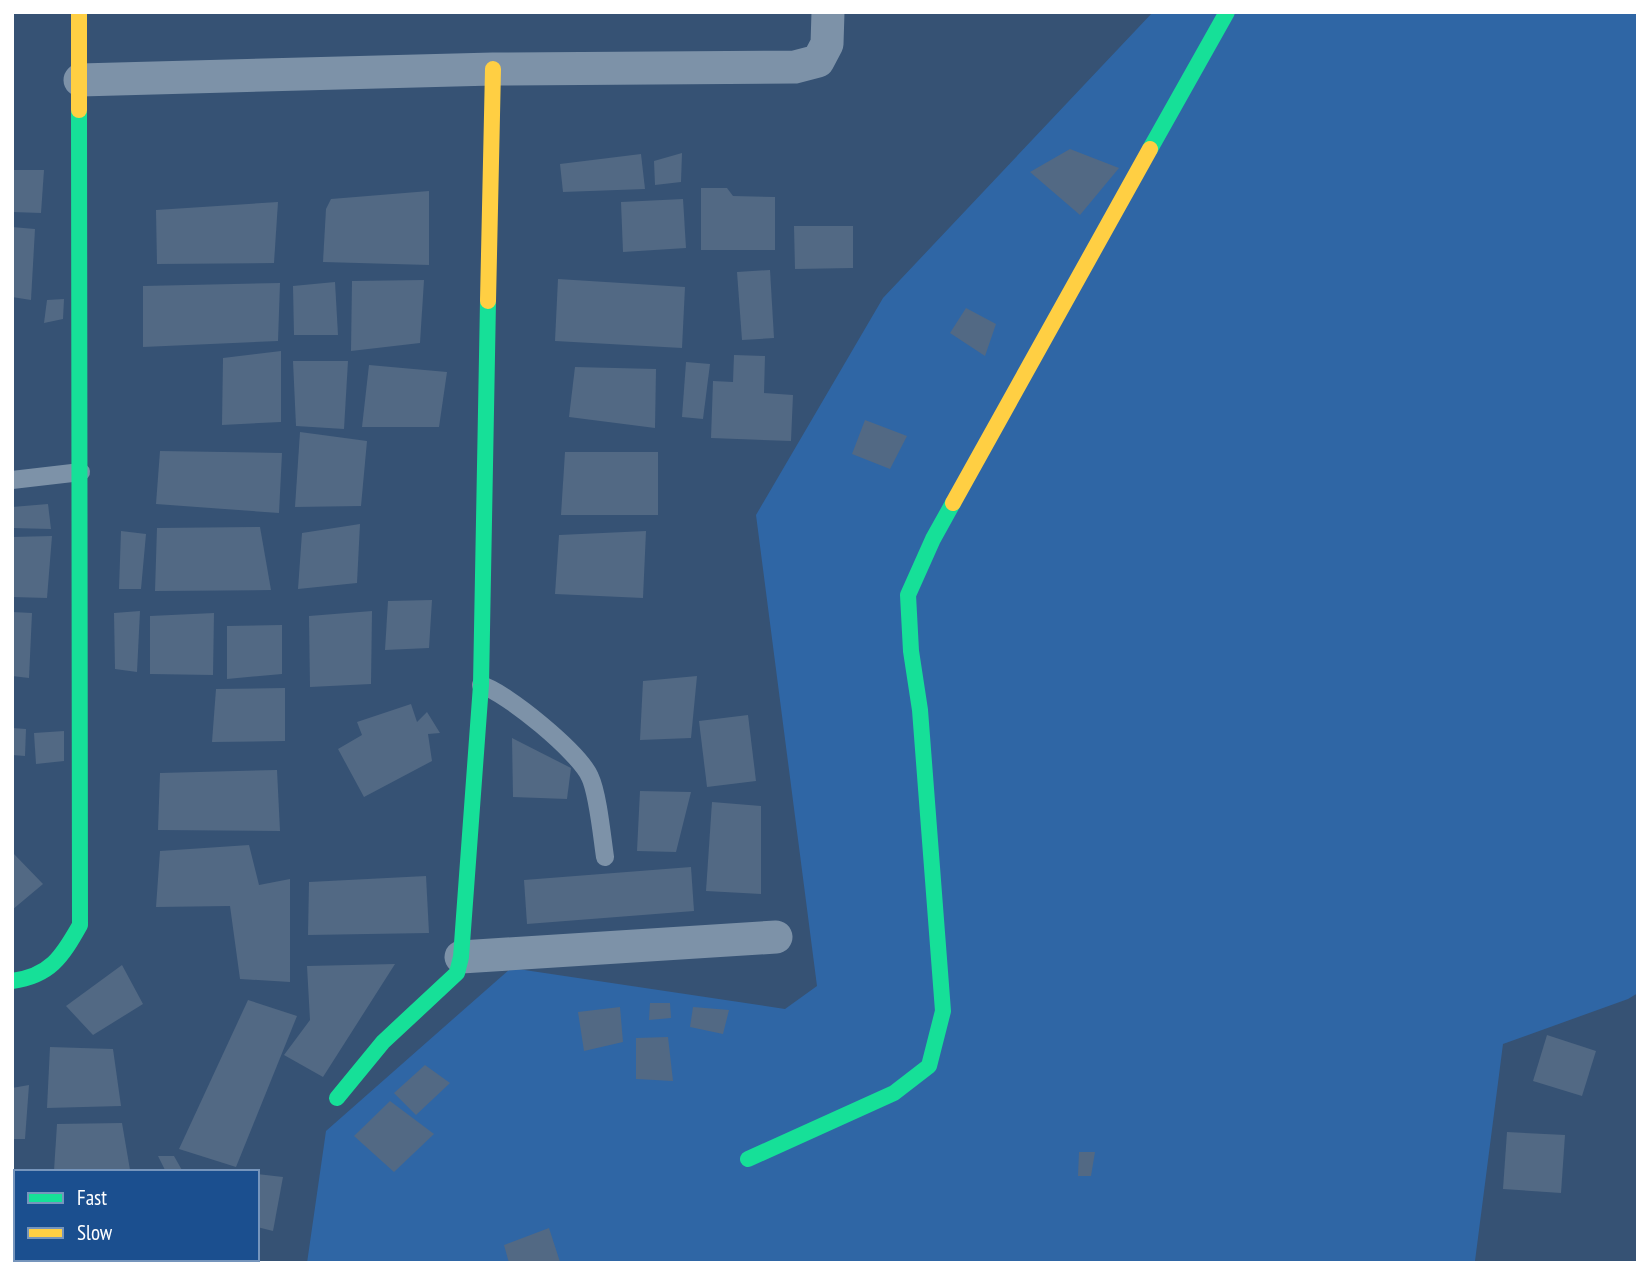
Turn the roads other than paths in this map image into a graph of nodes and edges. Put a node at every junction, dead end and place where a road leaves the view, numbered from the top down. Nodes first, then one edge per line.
1 (79, 12) edge
2 (828, 12) edge
3 (1227, 12) edge
4 (492, 69) junction
5 (80, 80) junction
6 (81, 472) junction
7 (12, 480) edge
8 (481, 685) junction
9 (605, 857) dead end
10 (776, 937) dead end
11 (461, 957) junction
12 (12, 981) edge
13 (337, 1098) dead end
14 (748, 1158) dead end

1 - 5 street
2 - 4 street
3 - 14 street
4 - 5 street
4 - 8 street
5 - 6 street
6 - 7 lane
6 - 12 street
8 - 9 lane
8 - 11 street
10 - 11 street
11 - 13 street

